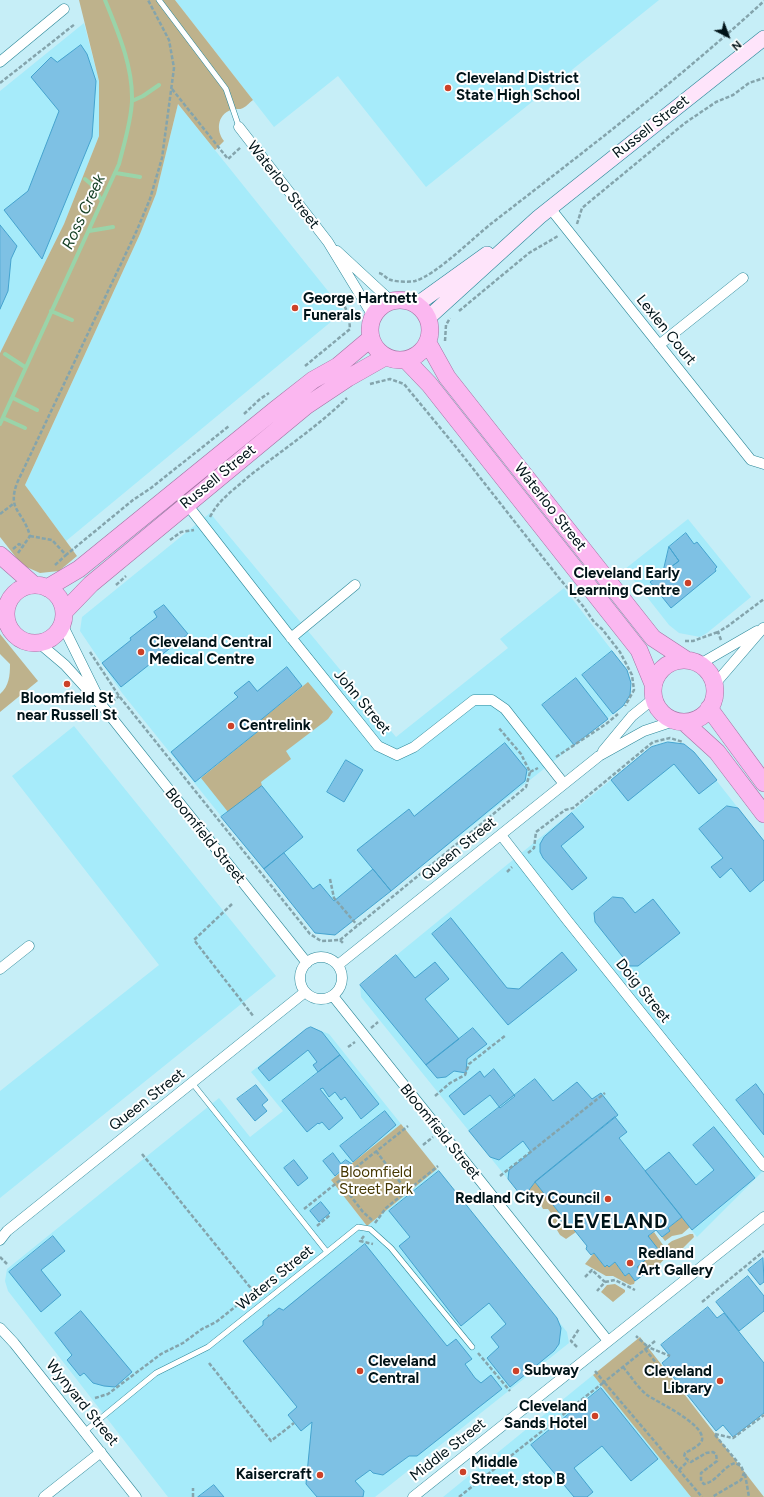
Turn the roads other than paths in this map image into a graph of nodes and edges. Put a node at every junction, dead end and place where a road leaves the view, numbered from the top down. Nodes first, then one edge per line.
1 (159, 0) edge
2 (64, 9) dead end
3 (762, 43) edge
4 (0, 61) edge
5 (239, 127) joint
6 (545, 212) junction
7 (328, 242) junction
8 (743, 278) dead end
9 (391, 301) junction
10 (416, 305) junction
11 (373, 316) junction
12 (428, 318) junction
13 (370, 339) junction
14 (428, 343) junction
15 (659, 345) junction
16 (385, 357) junction
17 (406, 360) junction
18 (764, 464) edge
19 (186, 503) junction
20 (8, 555) edge
21 (355, 585) dead end
22 (41, 586) junction
23 (3, 602) edge
24 (63, 618) junction
25 (764, 627) edge
26 (291, 638) junction
27 (39, 642) junction
28 (692, 662) junction
29 (714, 685) junction
30 (653, 692) junction
31 (104, 708) junction
32 (710, 708) junction
33 (679, 721) junction
34 (599, 756) junction
35 (764, 783) edge
36 (564, 784) junction
37 (764, 814) edge
38 (501, 835) junction
39 (29, 946) dead end
40 (307, 963) junction
41 (338, 965) junction
42 (0, 969) edge
43 (305, 992) junction
44 (333, 996) junction
45 (193, 1084) junction
46 (764, 1166) edge
47 (764, 1217) edge
48 (4, 1233) edge
49 (0, 1240) edge
50 (327, 1252) junction
51 (1, 1327) edge
52 (608, 1341) junction
53 (472, 1347) road end
54 (84, 1432) junction
55 (101, 1452) junction
56 (44, 1497) edge
57 (136, 1497) edge
58 (413, 1497) edge

1 - 5 lane
2 - 4 street
3 - 6 main road, Russell Street
5 - 7 street, Waterloo Street
6 - 10 main road, Russell Street
6 - 12 main road, Russell Street
6 - 15 street, Lexlen Court
7 - 9 street, Waterloo Street
7 - 11 street, Waterloo Street
8 - 15 street
9 - 10 highway
9 - 11 highway
10 - 12 highway
11 - 13 highway
12 - 14 highway
13 - 16 highway
13 - 22 highway, Russell Street
14 - 17 highway
14 - 28 highway, Waterloo Street
15 - 18 street, Lexlen Court
16 - 17 highway
16 - 19 highway, Russell Street
17 - 30 highway, Waterloo Street
19 - 24 highway, Russell Street
19 - 26 street, John Street
20 - 22 highway
21 - 26 street
22 - 23 highway
22 - 24 highway
23 - 27 highway
24 - 27 highway
24 - 31 street, Bloomfield Street
25 - 28 street
25 - 29 street
26 - 36 street, John Street
27 - 31 street, Bloomfield Street
28 - 29 highway
28 - 30 highway
29 - 32 highway
30 - 33 highway
30 - 34 street, Queen Street
31 - 40 street, Bloomfield Street
32 - 33 highway
32 - 35 highway
33 - 34 street, Queen Street
33 - 37 highway
34 - 36 street, Queen Street
36 - 38 street, Queen Street
38 - 41 street, Queen Street
38 - 46 street, Doig Street
39 - 42 street
40 - 41 street
40 - 43 street
41 - 44 street
43 - 44 street
43 - 45 street, Queen Street
44 - 52 street, Bloomfield Street
45 - 48 street, Queen Street
45 - 50 lane, Waters Street
47 - 52 street, Middle Street
48 - 49 street, Queen Street
50 - 53 lane
50 - 54 lane, Waters Street
51 - 54 street, Wynyard Street
52 - 58 street, Middle Street
54 - 55 street, Wynyard Street
55 - 56 street
55 - 57 street, Wynyard Street

